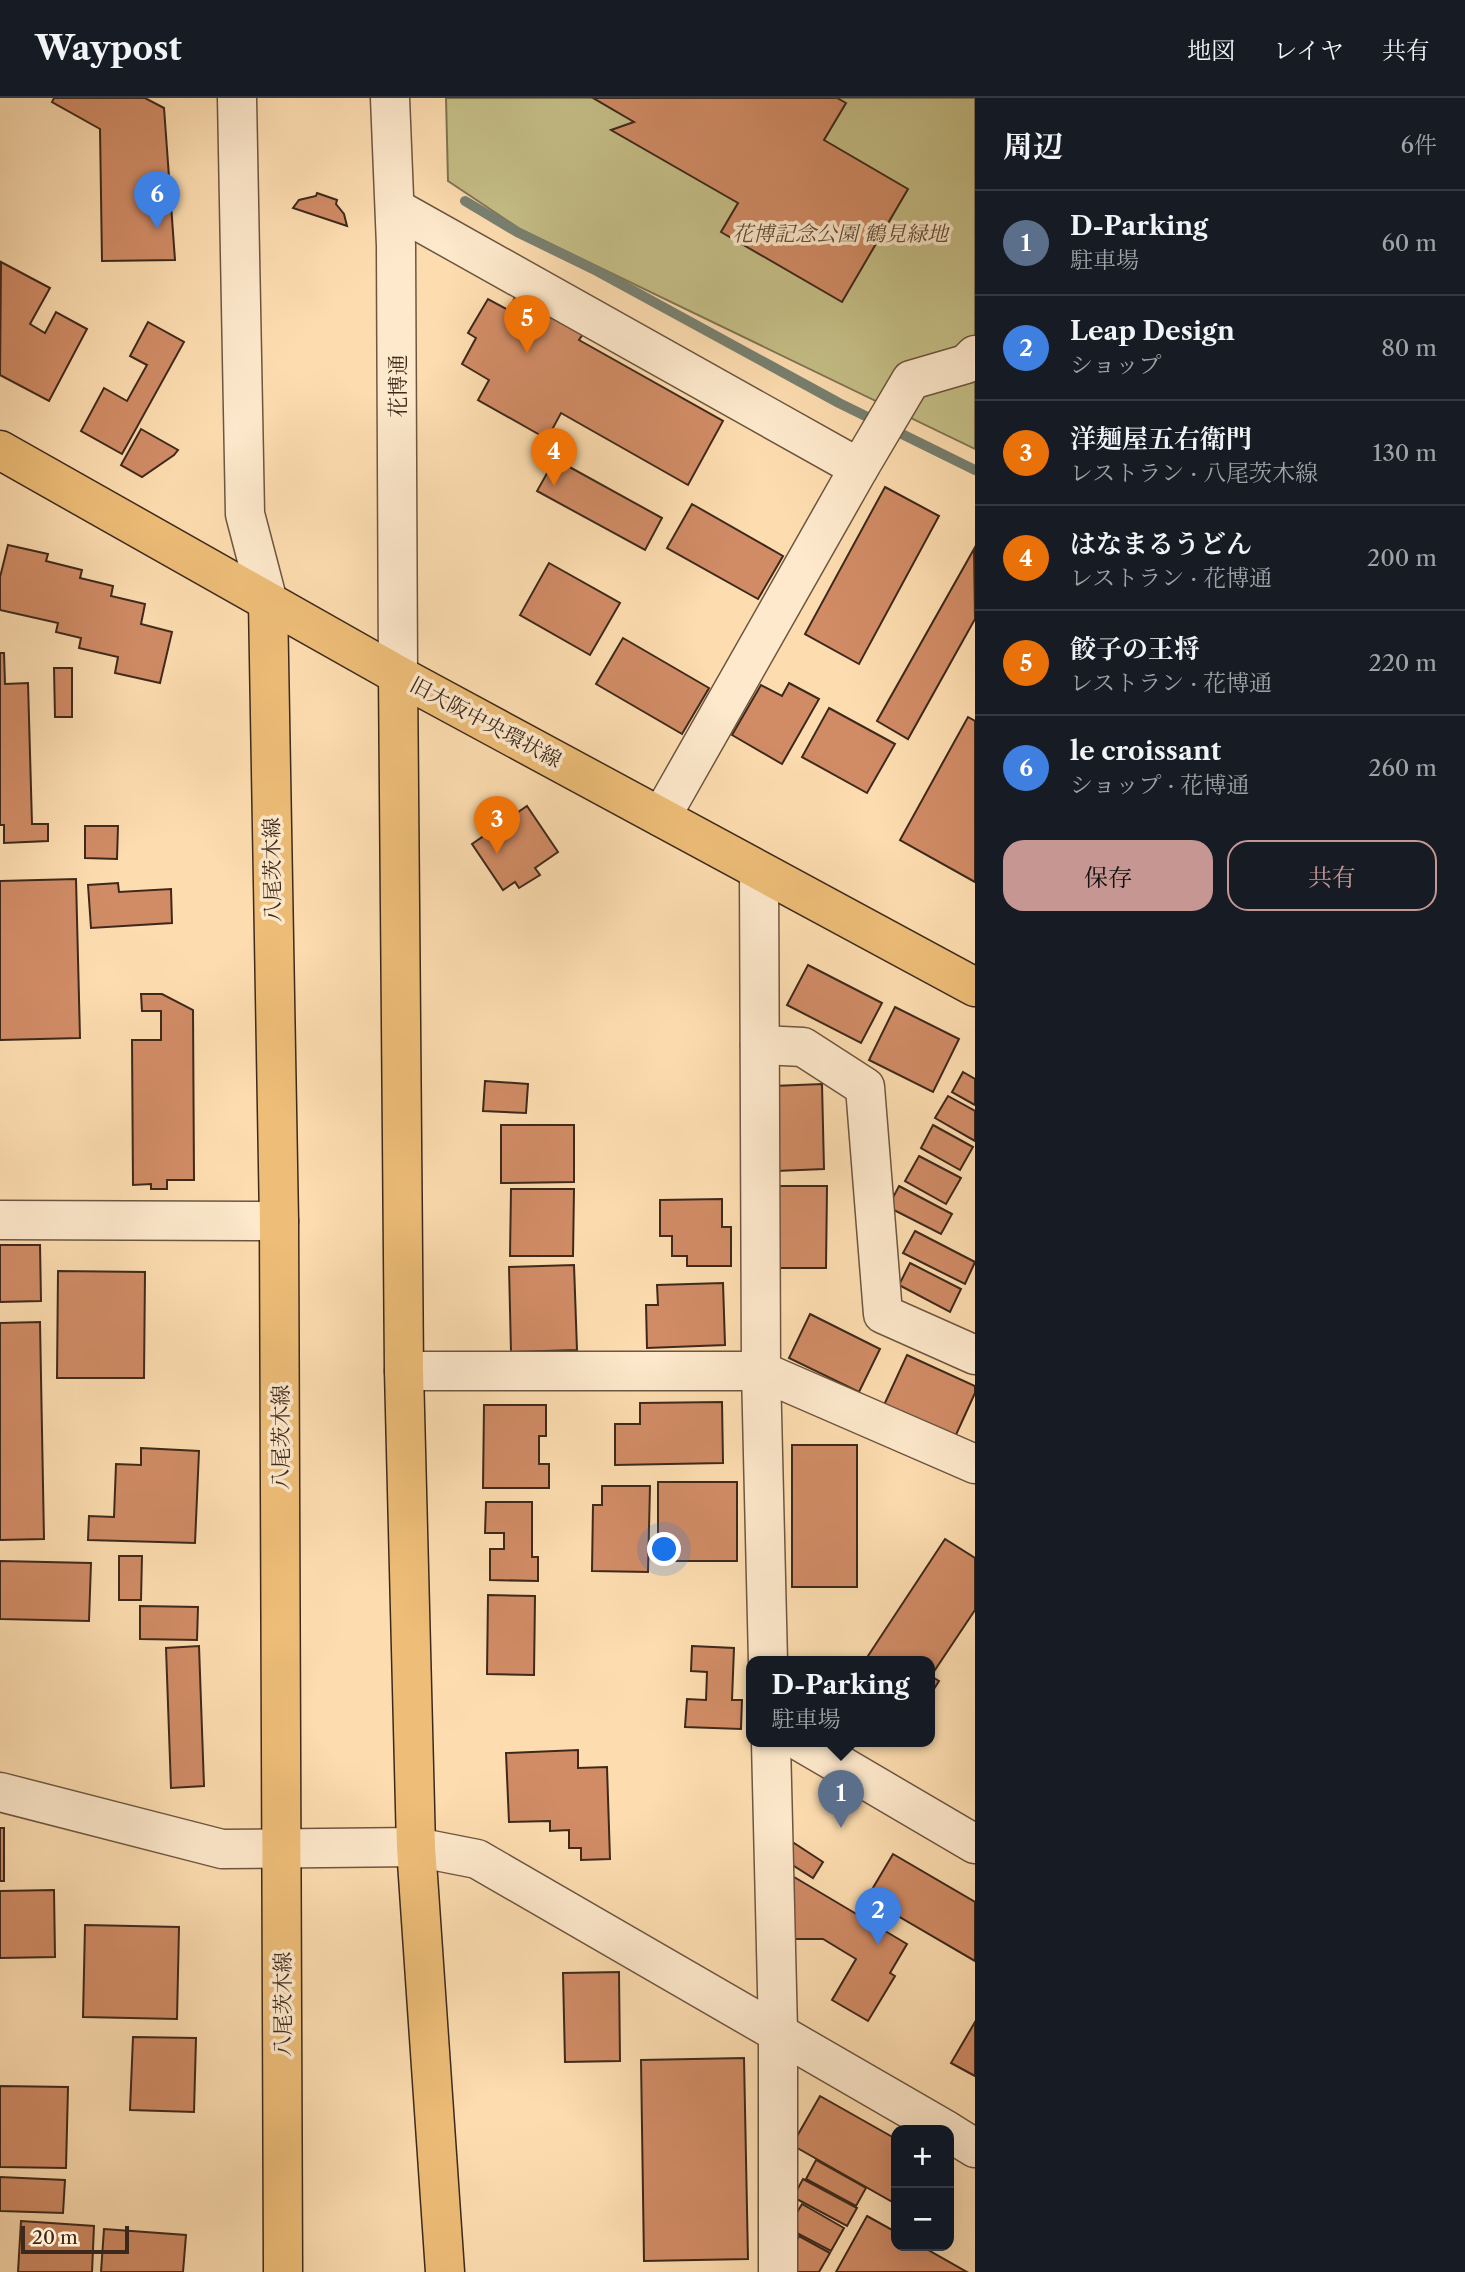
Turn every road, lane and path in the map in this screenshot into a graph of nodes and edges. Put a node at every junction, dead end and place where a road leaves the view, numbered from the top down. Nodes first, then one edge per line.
1 (390, 98) edge
2 (233, 100) edge
3 (395, 208) junction
4 (972, 363) edge
5 (0, 450) edge
6 (864, 458) junction
7 (268, 602) junction
8 (398, 674) junction
9 (661, 817) junction
10 (760, 871) junction
11 (975, 988) edge
12 (760, 1045) junction
13 (0, 1220) edge
14 (279, 1221) junction
15 (975, 1355) edge
16 (404, 1371) junction
17 (761, 1371) junction
18 (975, 1464) edge
19 (768, 1656) edge
20 (771, 1747) edge
21 (810, 1747) edge
22 (0, 1792) edge
23 (975, 1844) edge
24 (416, 1847) junction
25 (282, 1848) junction
26 (778, 2031) junction
27 (937, 2125) edge
28 (954, 2135) edge
29 (975, 2148) edge
30 (282, 2272) edge
31 (445, 2272) edge
32 (778, 2272) edge

1 - 3 street, 花博通
2 - 7 street
3 - 6 street
3 - 8 street, 花博通
4 - 6 street
5 - 7 main road, 旧大阪中央環状線
6 - 9 street
7 - 8 main road, 旧大阪中央環状線
7 - 14 main road, 八尾茨木線
8 - 9 main road, 旧大阪中央環状線
8 - 16 main road
9 - 10 main road, 旧大阪中央環状線
10 - 11 main road, 旧大阪中央環状線
10 - 12 street
12 - 15 street
12 - 17 street
13 - 14 street
14 - 25 main road, 八尾茨木線
16 - 17 street
16 - 24 main road
17 - 18 street
17 - 19 street
20 - 26 street
21 - 23 street
22 - 25 street
24 - 25 street
24 - 26 street
24 - 31 main road
25 - 30 main road, 八尾茨木線
26 - 27 street
26 - 32 street
28 - 29 street

